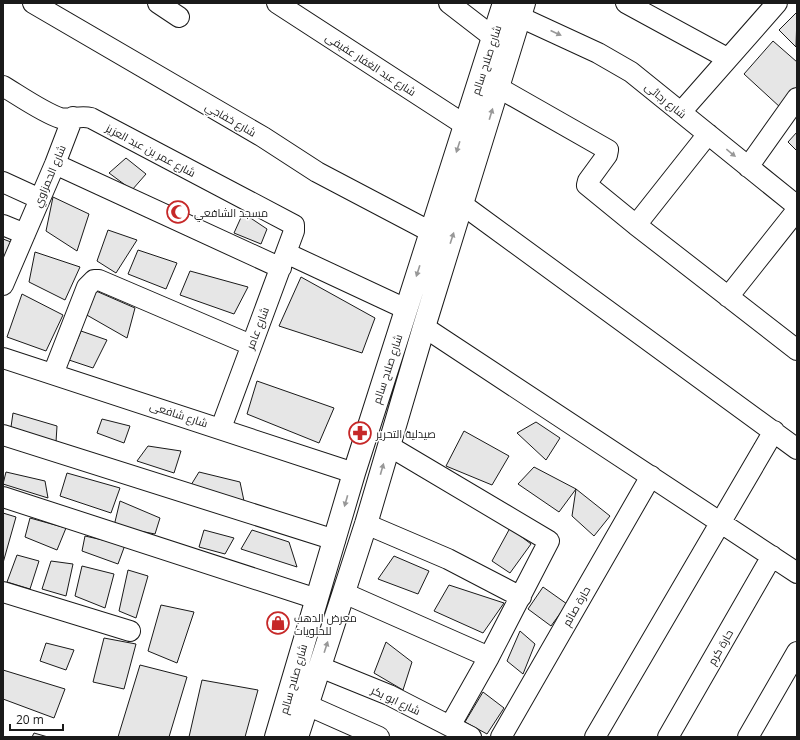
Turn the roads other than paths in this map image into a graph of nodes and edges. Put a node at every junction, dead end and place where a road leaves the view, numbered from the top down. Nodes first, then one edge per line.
1 (33, 3) edge
2 (158, 3) edge
3 (277, 3) edge
4 (449, 3) edge
5 (626, 3) edge
6 (775, 4) edge
7 (516, 8) edge
8 (179, 17) dead end
9 (493, 36) junction
10 (728, 58) junction
11 (3, 86) edge
12 (499, 88) junction
13 (797, 98) edge
14 (681, 112) junction
15 (73, 117) junction
16 (465, 126) junction
17 (708, 134) junction
18 (55, 164) junction
19 (748, 167) junction
20 (3, 182) edge
21 (40, 199) junction
22 (463, 205) junction
23 (797, 206) edge
24 (797, 210) edge
25 (3, 225) edge
26 (636, 225) junction
27 (295, 229) joint
28 (430, 232) junction
29 (25, 234) junction
30 (283, 261) junction
31 (3, 285) edge
32 (728, 297) junction
33 (406, 309) junction
34 (424, 327) junction
35 (794, 341) edge
36 (251, 345) junction
37 (3, 358) edge
38 (53, 374) junction
39 (221, 428) junction
40 (774, 431) junction
41 (3, 435) edge
42 (389, 446) junction
43 (797, 449) edge
44 (354, 473) junction
45 (651, 476) junction
46 (3, 496) edge
47 (720, 522) junction
48 (366, 524) junction
49 (335, 540) junction
50 (772, 556) junction
51 (797, 573) edge
52 (3, 592) edge
53 (344, 592) junction
54 (521, 597) junction
55 (317, 599) junction
56 (130, 631) dead end
57 (797, 652) edge
58 (489, 657) junction
59 (320, 667) junction
60 (307, 705) junction
61 (463, 734) edge
62 (276, 737) edge
63 (297, 737) edge
64 (379, 737) edge
65 (501, 737) edge
66 (595, 737) edge
67 (668, 737) edge
68 (748, 737) edge

1 - 28 street, شارع خفاجي
2 - 8 street
3 - 16 street, شارع عبد الغفار عفيفى
4 - 9 street
5 - 10 street
6 - 10 street
7 - 9 main road, شارع صلاح سالم
7 - 12 main road, شارع صلاح سالم
7 -> 14 street, شارع رجائى
9 - 16 main road, شارع صلاح سالم
10 - 14 street
11 - 15 street, شارع عمر بن عبد العزيز
22 -> 12 main road, شارع صلاح سالم
12 - 26 street
13 - 19 street
14 - 17 street, شارع رجائى
15 - 18 street, شارع الحمزاوي
15 - 27 street, شارع عمر بن عبد العزيز
16 -> 28 main road, شارع صلاح سالم
17 -> 19 street, شارع رجائى
17 - 26 street
18 - 21 street, شارع الحمزاوي
18 - 30 street
19 - 23 street, شارع رجائى
20 - 21 street
21 - 29 street, شارع الحمزاوي
34 -> 22 main road, شارع صلاح سالم
22 - 40 street
24 - 32 street
25 - 29 street
26 - 32 street
27 - 30 street, شارع عامر
28 -> 33 main road, شارع صلاح سالم
29 - 31 street, شارع الحمزاوي
30 - 33 street
30 - 36 street, شارع عامر
32 - 35 street
33 - 44 main road, شارع صلاح سالم
34 - 42 main road, شارع صلاح سالم
34 - 45 street
36 - 38 street
36 - 39 street, شارع عامر
37 - 38 street, شارع شافعى
38 - 39 street, شارع شافعى
39 - 44 street, شارع شافعى
40 - 43 street
40 - 47 street
41 - 49 street
48 -> 42 main road, شارع صلاح سالم
42 - 54 street
44 -> 49 main road, شارع صلاح سالم
45 - 47 street
45 - 65 street, حارة صائم
46 - 55 street
47 - 50 street
47 - 66 street
48 - 53 main road, شارع صلاح سالم
48 - 54 street
49 - 55 main road, شارع صلاح سالم
50 - 51 street
50 - 67 street, حارة كرم
52 - 56 street
53 - 58 street
59 -> 53 main road, شارع صلاح سالم
54 - 58 street
55 - 62 main road, شارع صلاح سالم
57 - 68 street
58 - 61 street
59 - 60 main road, شارع صلاح سالم
59 - 61 street, شارع ابو بكر
60 - 63 main road, شارع صلاح سالم
60 - 64 street

